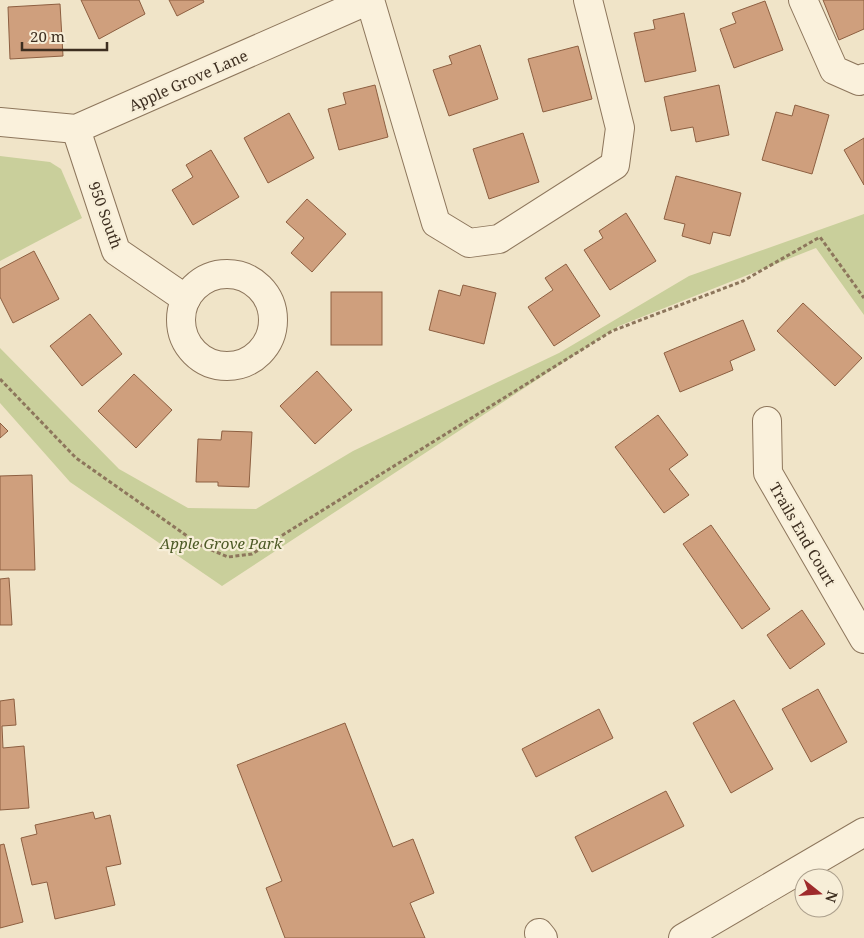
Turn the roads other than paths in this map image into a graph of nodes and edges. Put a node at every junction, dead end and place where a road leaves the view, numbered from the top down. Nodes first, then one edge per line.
1 (370, 0) edge
2 (588, 0) edge
3 (803, 0) edge
4 (864, 78) edge
5 (0, 122) edge
6 (76, 129) junction
7 (186, 299) dead end
8 (766, 421) dead end
9 (864, 639) edge
10 (864, 832) edge
11 (683, 938) edge

1 - 2 street
1 - 6 street, Apple Grove Lane
3 - 4 street
5 - 6 street, Apple Grove Lane
6 - 7 street, 950 South
8 - 9 street, Trails End Court
10 - 11 street

